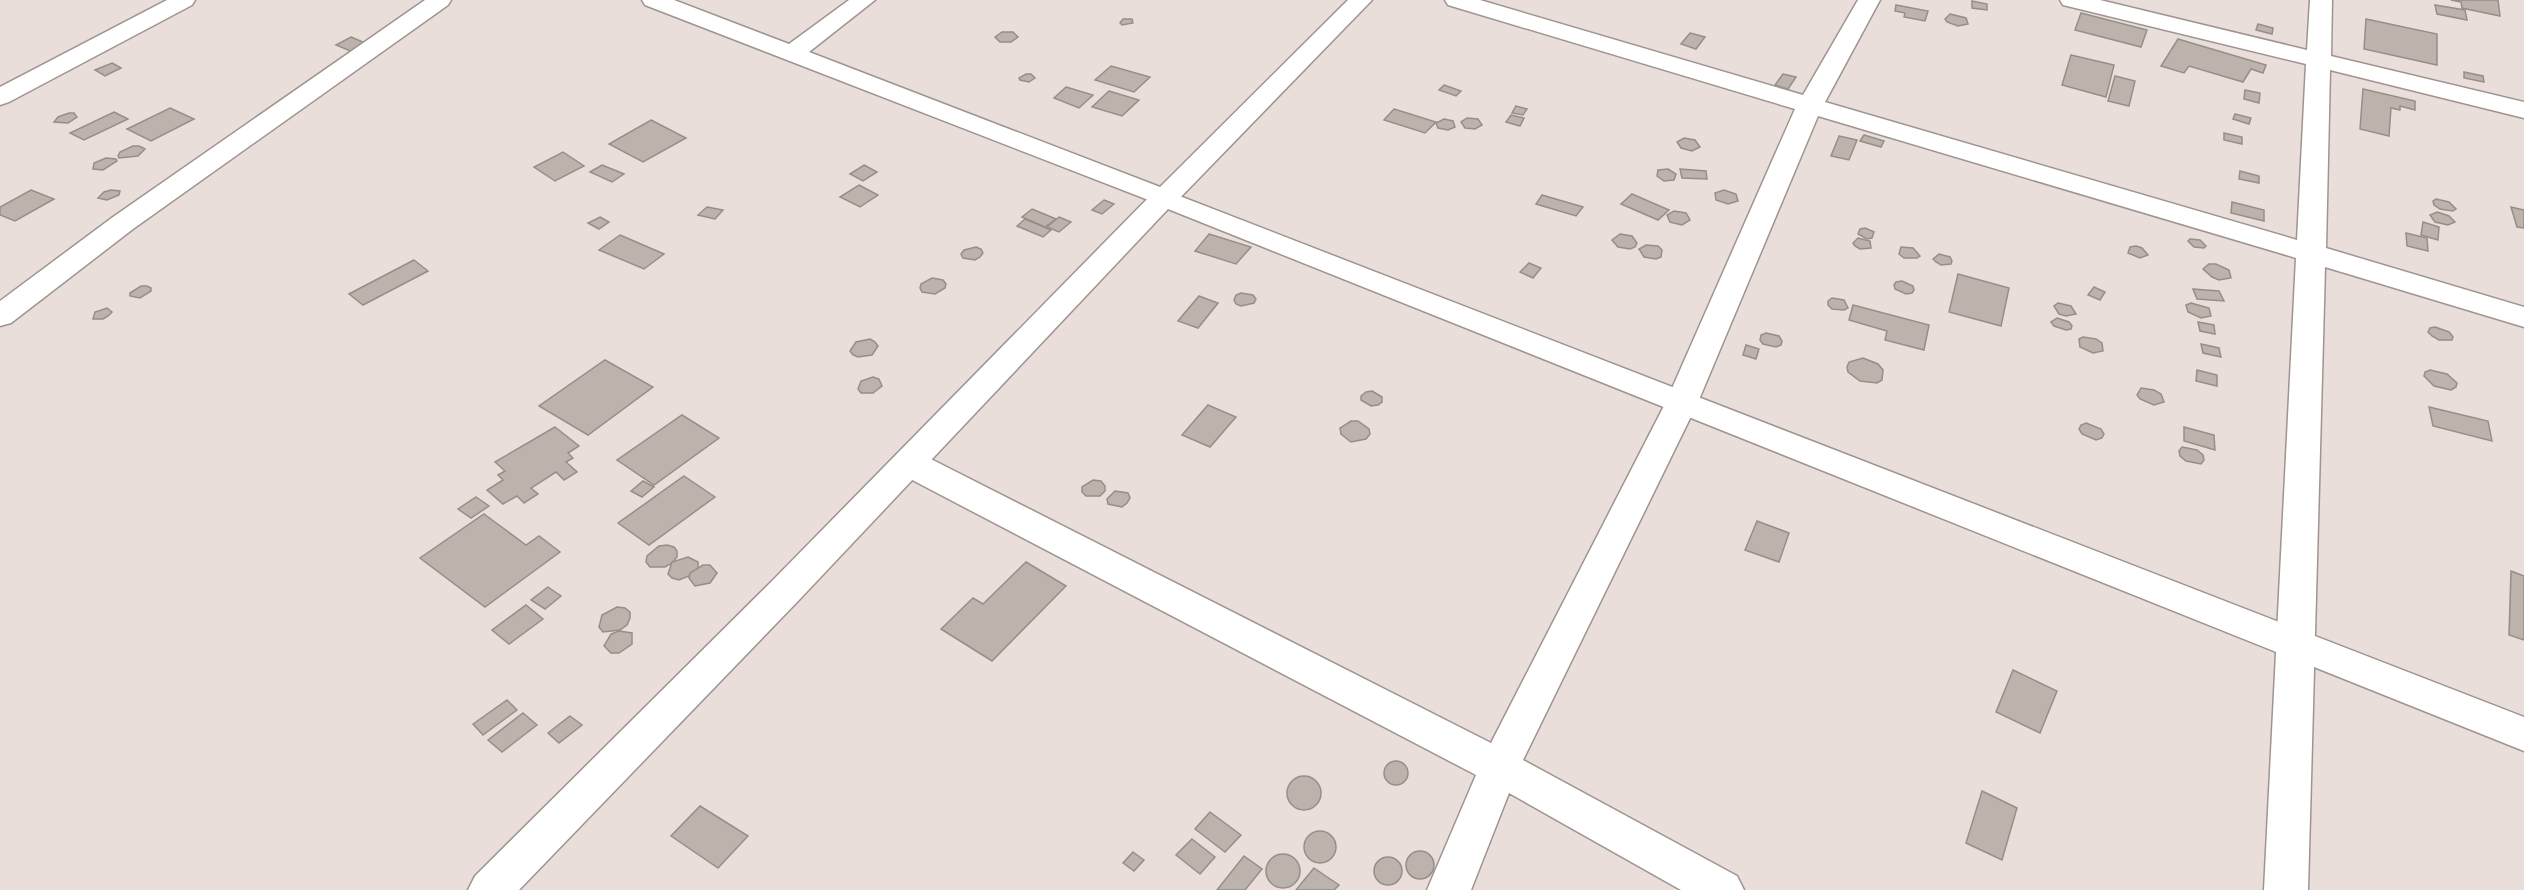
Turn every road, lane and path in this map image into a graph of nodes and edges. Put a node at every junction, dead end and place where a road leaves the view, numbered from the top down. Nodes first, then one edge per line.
1 (184, 0) edge
2 (440, 0) edge
3 (653, 0) edge
4 (864, 0) edge
5 (1361, 0) edge
6 (1456, 0) edge
7 (1869, 0) edge
8 (2071, 0) edge
9 (2321, 0) edge
10 (792, 53) junction
11 (2318, 61) junction
12 (0, 97) edge
13 (1809, 107) junction
14 (2524, 110) edge
15 (1164, 198) junction
16 (2311, 252) junction
17 (0, 316) edge
18 (2524, 317) edge
19 (1682, 402) junction
20 (909, 463) junction
21 (2295, 644) junction
22 (2524, 734) edge
23 (1498, 767) junction
24 (490, 890) edge
25 (1449, 890) edge
26 (1722, 890) edge
27 (2286, 890) edge

1 - 12 street
2 - 17 street
3 - 10 street
4 - 10 street
5 - 15 street
6 - 13 street
7 - 13 street
8 - 11 street
9 - 11 street
10 - 15 street
11 - 14 street
11 - 16 street
13 - 16 street
13 - 19 street
15 - 19 street
15 - 20 street
16 - 18 street
16 - 21 street
19 - 21 street
19 - 23 street
20 - 23 street
20 - 24 street
21 - 22 street
21 - 27 street
23 - 25 street
23 - 26 street

